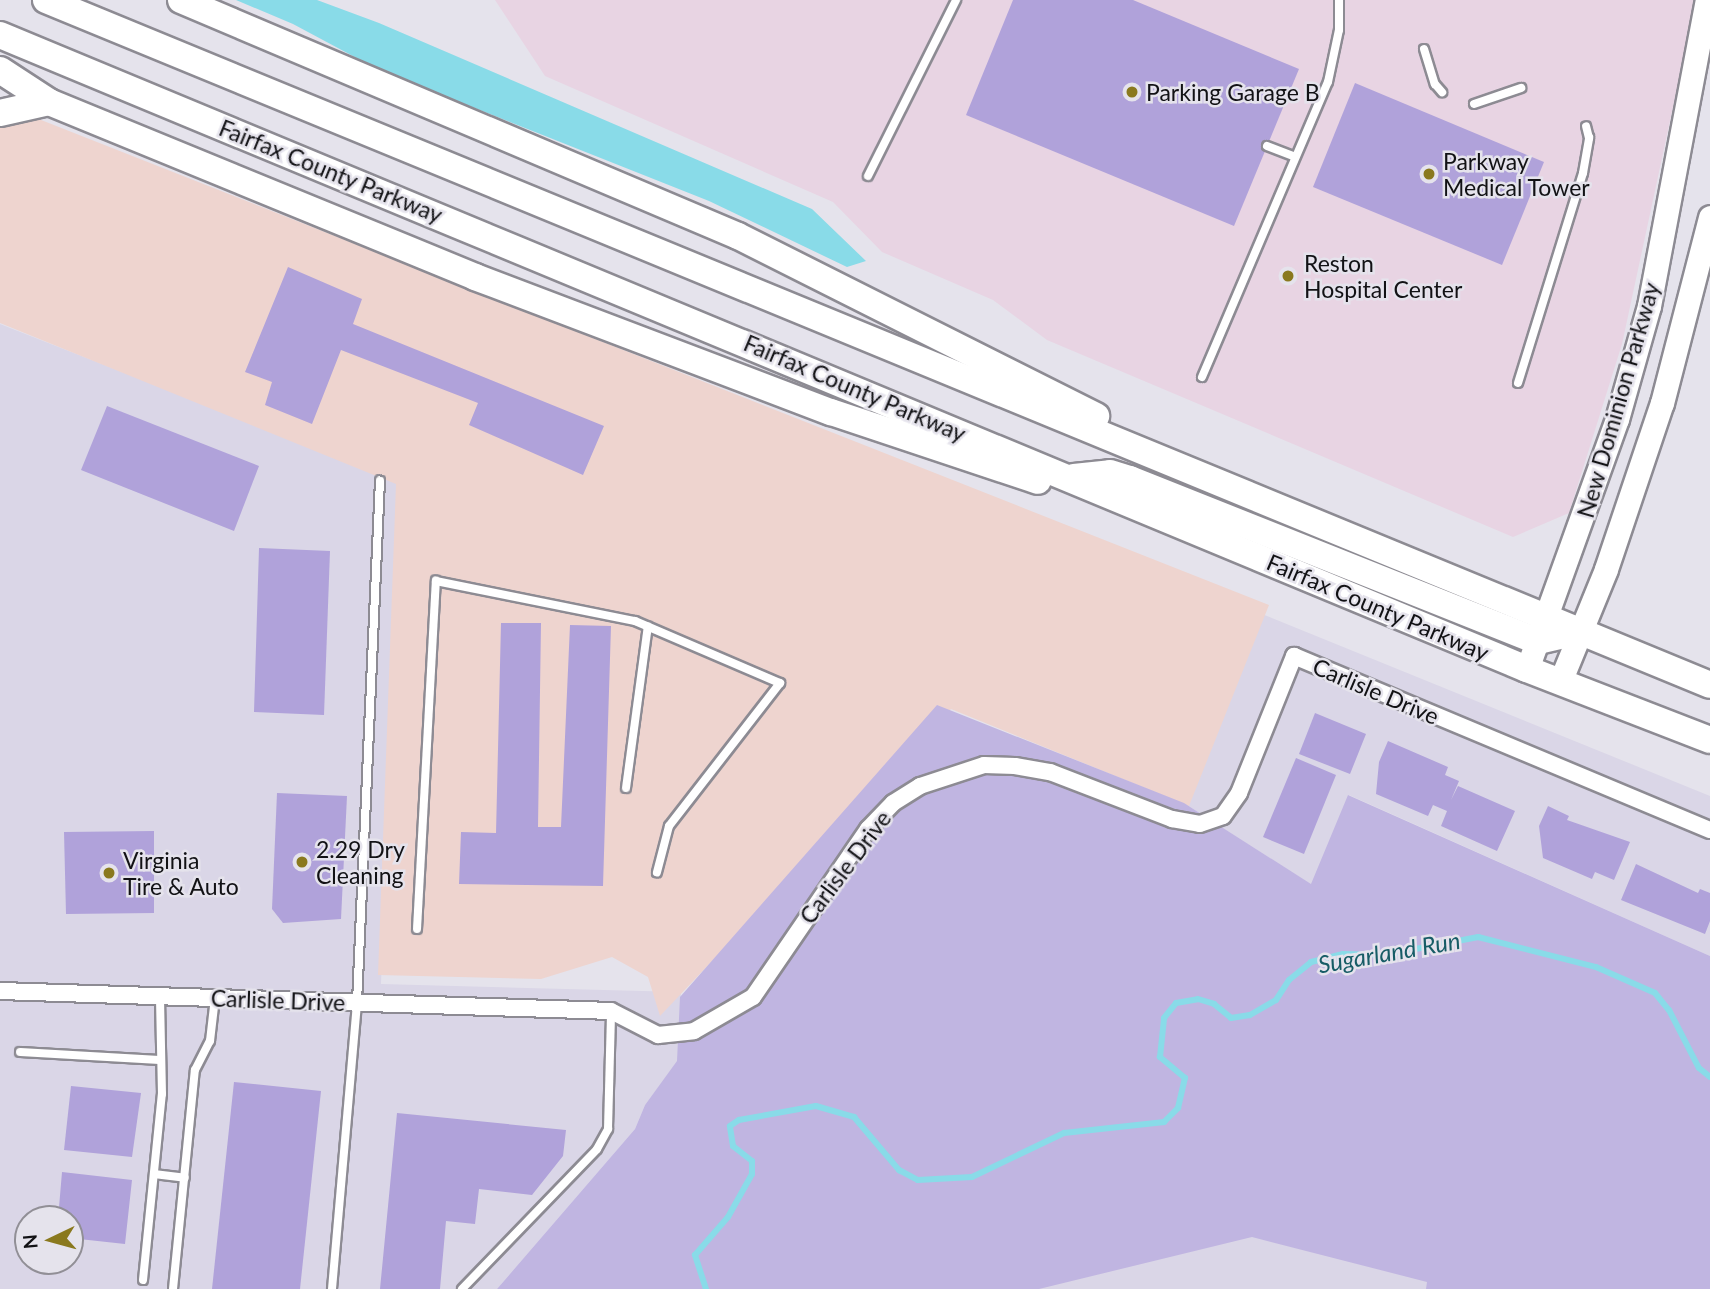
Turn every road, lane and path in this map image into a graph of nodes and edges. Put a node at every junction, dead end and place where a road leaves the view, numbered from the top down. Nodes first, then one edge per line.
1 (46, 0) edge
2 (180, 0) edge
3 (956, 0) edge
4 (1339, 0) edge
5 (1707, 0) edge
6 (0, 36) edge
7 (1424, 49) dead end
8 (0, 70) edge
9 (1521, 88) dead end
10 (1442, 92) dead end
11 (49, 102) junction
12 (1474, 104) dead end
13 (0, 113) edge
14 (1586, 126) dead end
15 (1267, 146) dead end
16 (1295, 157) junction
17 (868, 176) dead end
18 (1710, 217) edge
19 (1202, 377) dead end
20 (1518, 383) dead end
21 (1071, 477) junction
22 (380, 481) dead end
23 (1266, 503) junction
24 (1243, 551) junction
25 (648, 626) junction
26 (1543, 629) junction
27 (1581, 631) junction
28 (1527, 669) junction
29 (1560, 682) junction
30 (1710, 685) edge
31 (1710, 740) edge
32 (626, 788) dead end
33 (1710, 830) edge
34 (657, 872) dead end
35 (417, 929) dead end
36 (0, 990) edge
37 (160, 996) junction
38 (215, 998) junction
39 (357, 1003) junction
40 (611, 1011) junction
41 (20, 1052) dead end
42 (160, 1060) junction
43 (154, 1174) junction
44 (185, 1178) junction
45 (143, 1280) dead end
46 (173, 1289) edge
47 (332, 1289) edge
48 (462, 1289) edge

1 - 23 highway
2 - 23 highway
3 - 17 lane
4 - 16 lane
5 - 26 main road, New Dominion Parkway
6 - 21 highway, Fairfax County Parkway
7 - 10 lane
8 - 11 highway
9 - 12 lane
11 - 13 highway
11 - 24 highway
14 - 20 lane
15 - 16 lane
16 - 19 lane
18 - 27 main road, New Dominion Parkway
21 - 24 highway, Fairfax County Parkway
21 - 26 highway
22 - 39 lane
23 - 26 highway
24 - 28 highway, Fairfax County Parkway
25 - 32 lane
25 - 34 lane
25 - 35 lane
26 - 27 highway
26 - 28 main road, New Dominion Parkway
27 - 29 main road, New Dominion Parkway
27 - 30 highway
28 - 29 highway, Fairfax County Parkway
29 - 31 highway, Fairfax County Parkway
33 - 40 street, Carlisle Drive
36 - 37 street, Carlisle Drive
37 - 38 street, Carlisle Drive
37 - 42 lane
38 - 39 street, Carlisle Drive
38 - 44 lane
39 - 40 street, Carlisle Drive
39 - 47 lane
40 - 48 lane
41 - 42 lane
42 - 43 lane
43 - 44 lane
43 - 45 lane
44 - 46 lane

